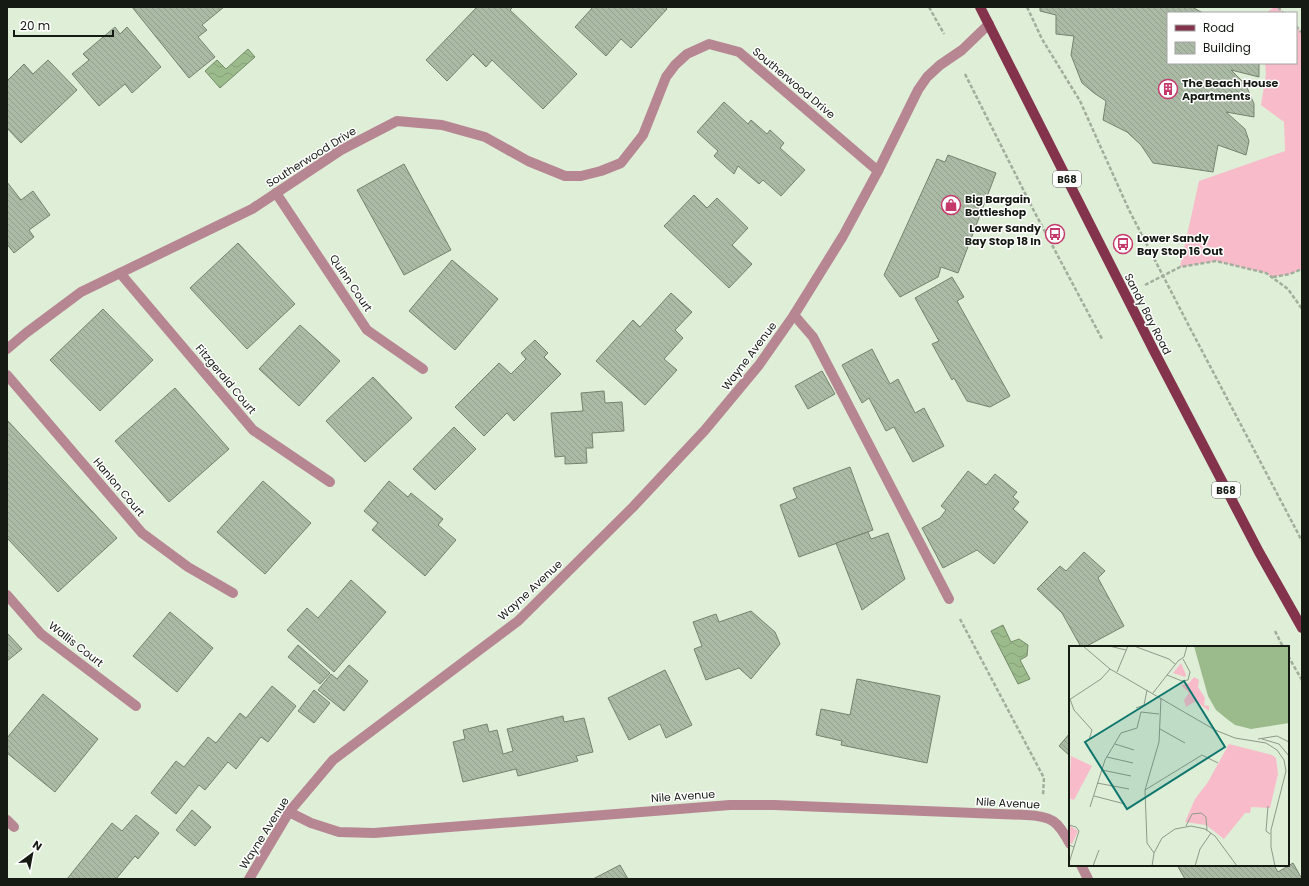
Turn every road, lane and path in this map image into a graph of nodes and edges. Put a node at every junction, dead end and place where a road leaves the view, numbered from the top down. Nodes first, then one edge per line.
1 (929, 7) edge
2 (980, 7) edge
3 (1027, 7) edge
4 (989, 24) junction
5 (955, 54) junction
6 (878, 171) junction
7 (276, 193) junction
8 (1302, 269) edge
9 (120, 273) junction
10 (1163, 276) junction
11 (1272, 277) junction
12 (1126, 296) junction
13 (1302, 308) edge
14 (794, 315) junction
15 (1102, 339) dead end
16 (7, 349) edge
17 (423, 369) dead end
18 (7, 374) edge
19 (330, 482) dead end
20 (1302, 541) edge
21 (233, 593) dead end
22 (7, 596) edge
23 (949, 599) joint
24 (1302, 628) edge
25 (1289, 658) edge
26 (1302, 680) edge
27 (136, 706) dead end
28 (289, 812) junction
29 (1042, 816) junction
30 (1069, 842) edge
31 (1082, 866) edge
32 (249, 879) edge
33 (1088, 879) edge

1 - 5 path
2 - 4 main road, Sandy Bay Road / B68
3 - 10 path
4 - 5 street, Wayne Avenue
4 - 12 main road, Sandy Bay Road / B68
5 - 6 street, Wayne Avenue
5 - 15 path
6 - 7 street, Southerwood Drive
6 - 14 street, Wayne Avenue
7 - 9 street, Southerwood Drive
7 - 17 street, Quinn Court
8 - 11 path
9 - 16 street, Southerwood Drive
9 - 19 street, Fitzgerald Court
10 - 11 path
10 - 12 path
10 - 20 path
11 - 13 path
12 - 24 main road, Sandy Bay Road / B68
14 - 23 street
14 - 28 street, Wayne Avenue
18 - 21 street, Hanlon Court
22 - 27 street, Wallis Court
23 - 29 path
25 - 26 path
28 - 29 street, Nile Avenue
28 - 32 street, Wayne Avenue
29 - 30 street, Nile Avenue
31 - 33 street

